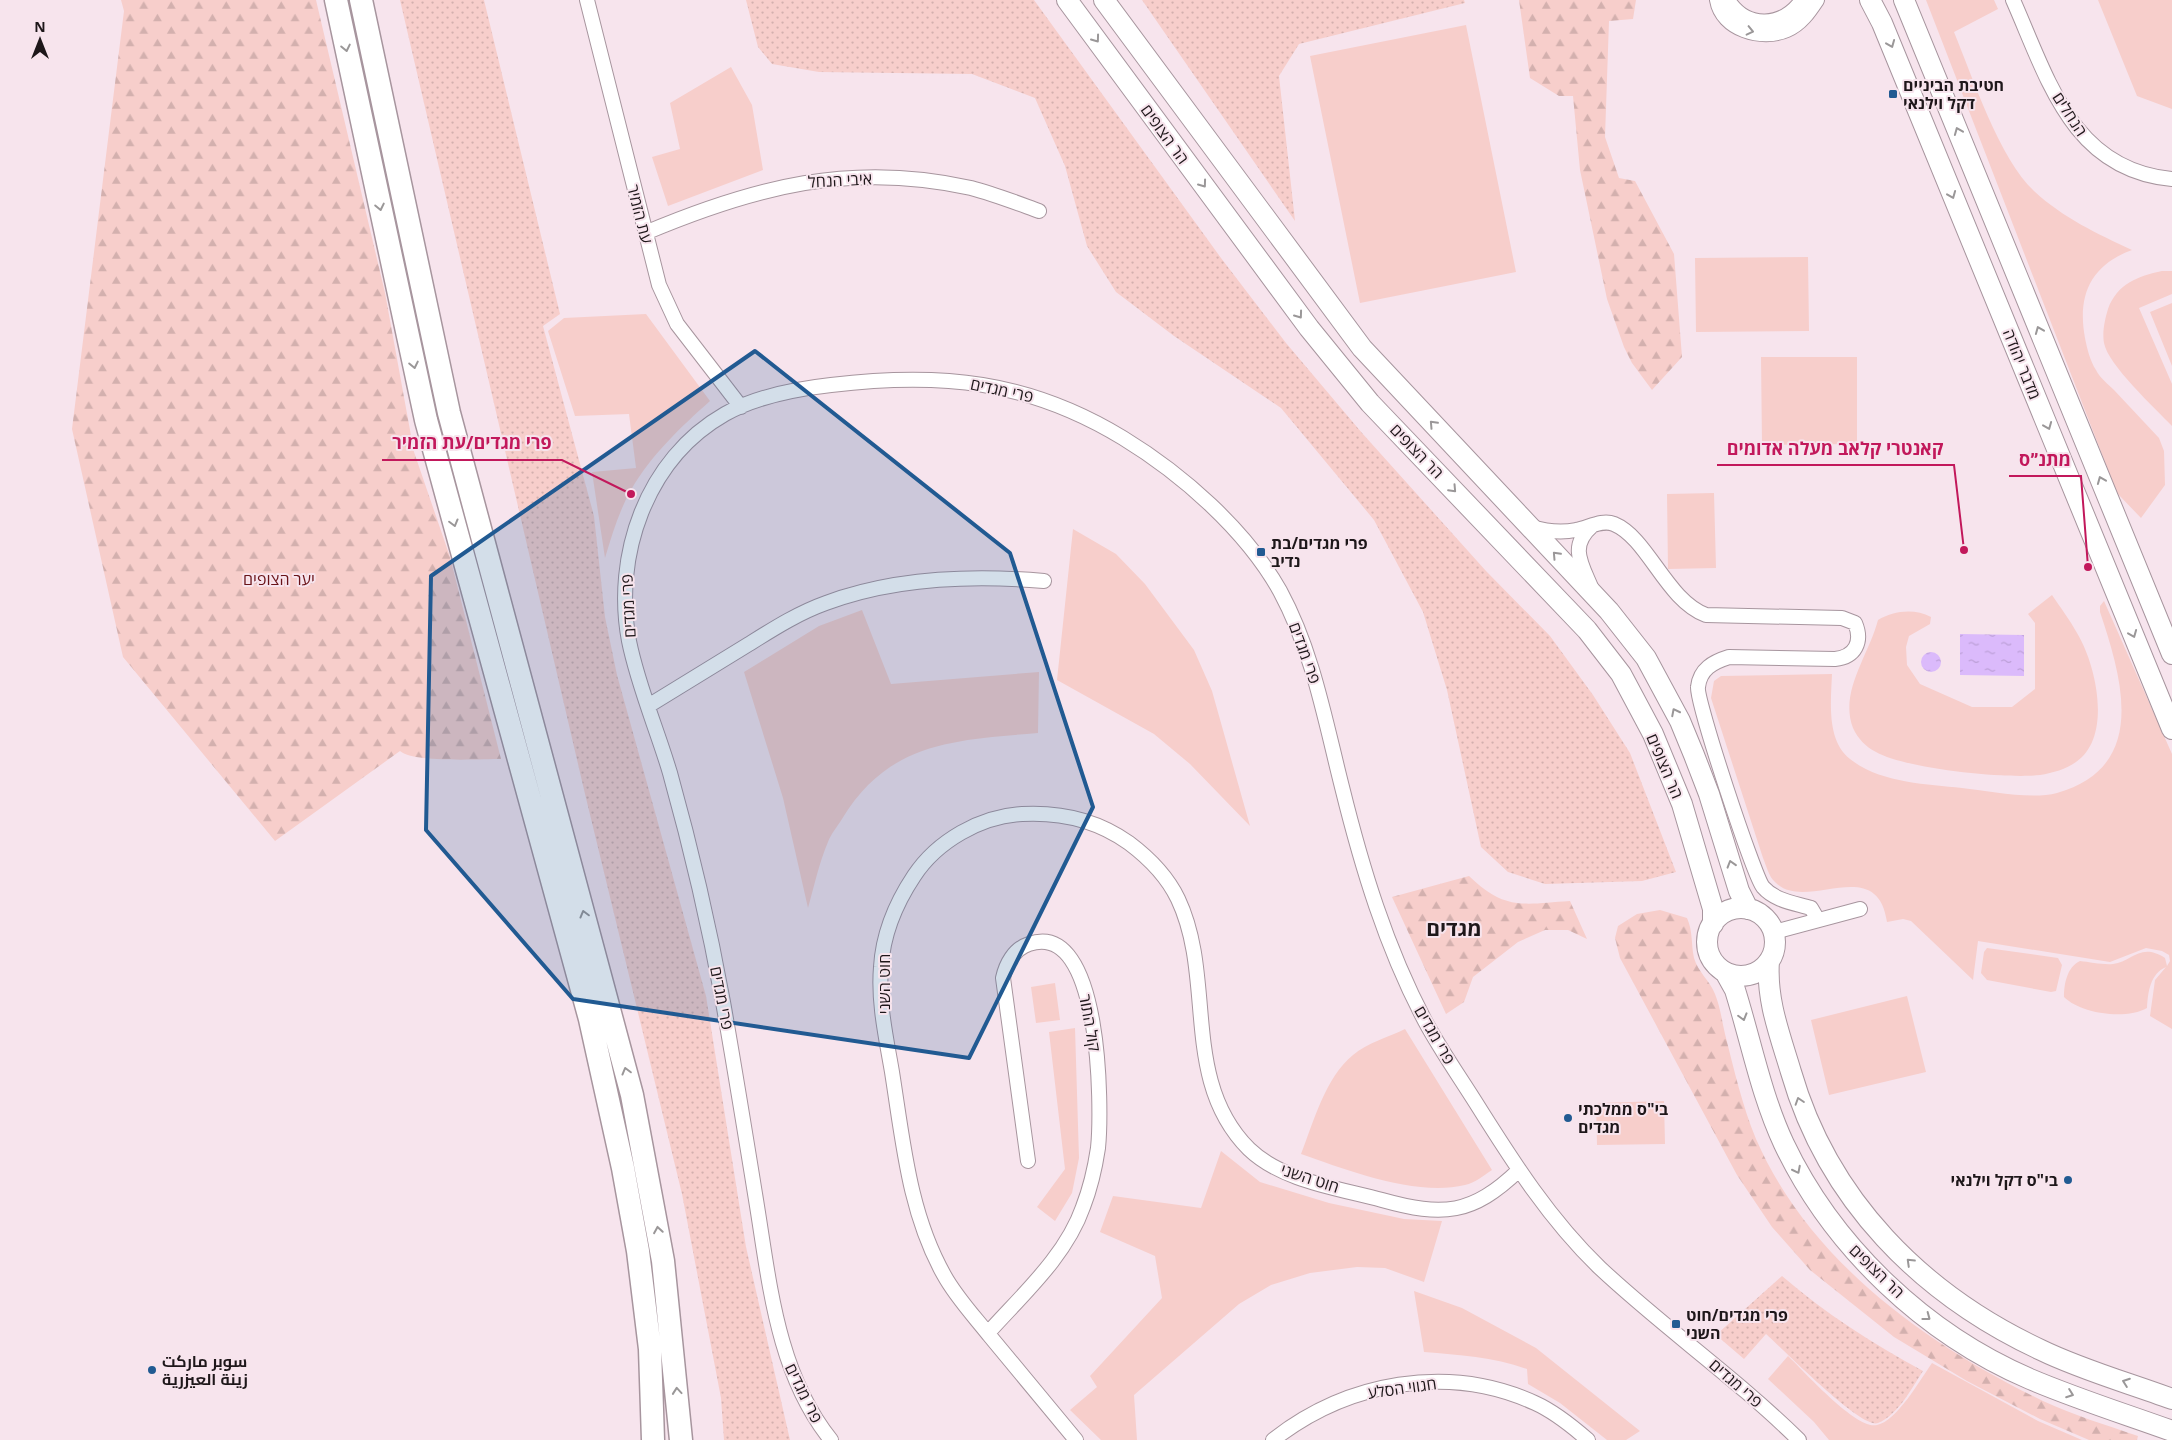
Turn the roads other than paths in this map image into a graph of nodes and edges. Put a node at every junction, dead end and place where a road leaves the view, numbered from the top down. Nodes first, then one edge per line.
1 (336, 0) edge
2 (361, 0) edge
3 (587, 0) edge
4 (1067, 0) edge
5 (1104, 0) edge
6 (1717, 0) edge
7 (1728, 0) edge
8 (1802, 0) edge
9 (1817, 0) edge
10 (1870, 0) edge
11 (1904, 0) edge
12 (2013, 0) edge
13 (2172, 179) edge
14 (1039, 211) dead end
15 (645, 234) junction
16 (741, 407) junction
17 (1592, 526) junction
18 (1530, 527) junction
19 (1044, 581) dead end
20 (1594, 594) junction
21 (2172, 654) edge
22 (648, 706) junction
23 (2172, 729) edge
24 (1748, 909) junction
25 (1860, 909) dead end
26 (1818, 920) junction
27 (1713, 924) junction
28 (1774, 932) junction
29 (1769, 961) junction
30 (1725, 972) junction
31 (1028, 1161) dead end
32 (1519, 1170) junction
33 (988, 1333) junction
34 (2172, 1399) edge
35 (2172, 1431) edge
36 (1071, 1438) edge
37 (653, 1440) edge
38 (681, 1440) edge
39 (831, 1440) edge
40 (1273, 1440) edge
41 (1588, 1440) edge
42 (1799, 1440) edge

1 -> 37 main road
38 -> 2 main road
3 - 15 street, עת הזמיר
4 -> 27 main road, הר הצופים
18 -> 5 main road, הר הצופים
6 -> 9 street
7 - 8 street
10 -> 23 main road, מדבר יהודה
21 -> 11 main road, מדבר יהודה
12 - 13 street, הנחלים
14 - 15 street, איבי הנחל
15 - 16 street, עת הזמיר
16 - 22 street, פרי מגדים
16 - 32 street, פרי מגדים
17 - 18 street
17 - 20 street
17 - 26 street
20 -> 18 main road, הר הצופים
19 - 22 street
24 -> 20 main road, הר הצופים
22 - 39 street, פרי מגדים
24 - 27 main road
24 - 28 main road
25 - 26 street
26 - 28 street
27 - 30 main road
28 - 29 main road
29 - 30 main road
34 -> 29 main road, הר הצופים
30 -> 35 main road, הר הצופים
31 - 33 street, קול התור
32 - 33 street, חוט השני
32 - 42 street, פרי מגדים
33 - 36 street, חוט השני
40 - 41 street, חגווי הסלע

